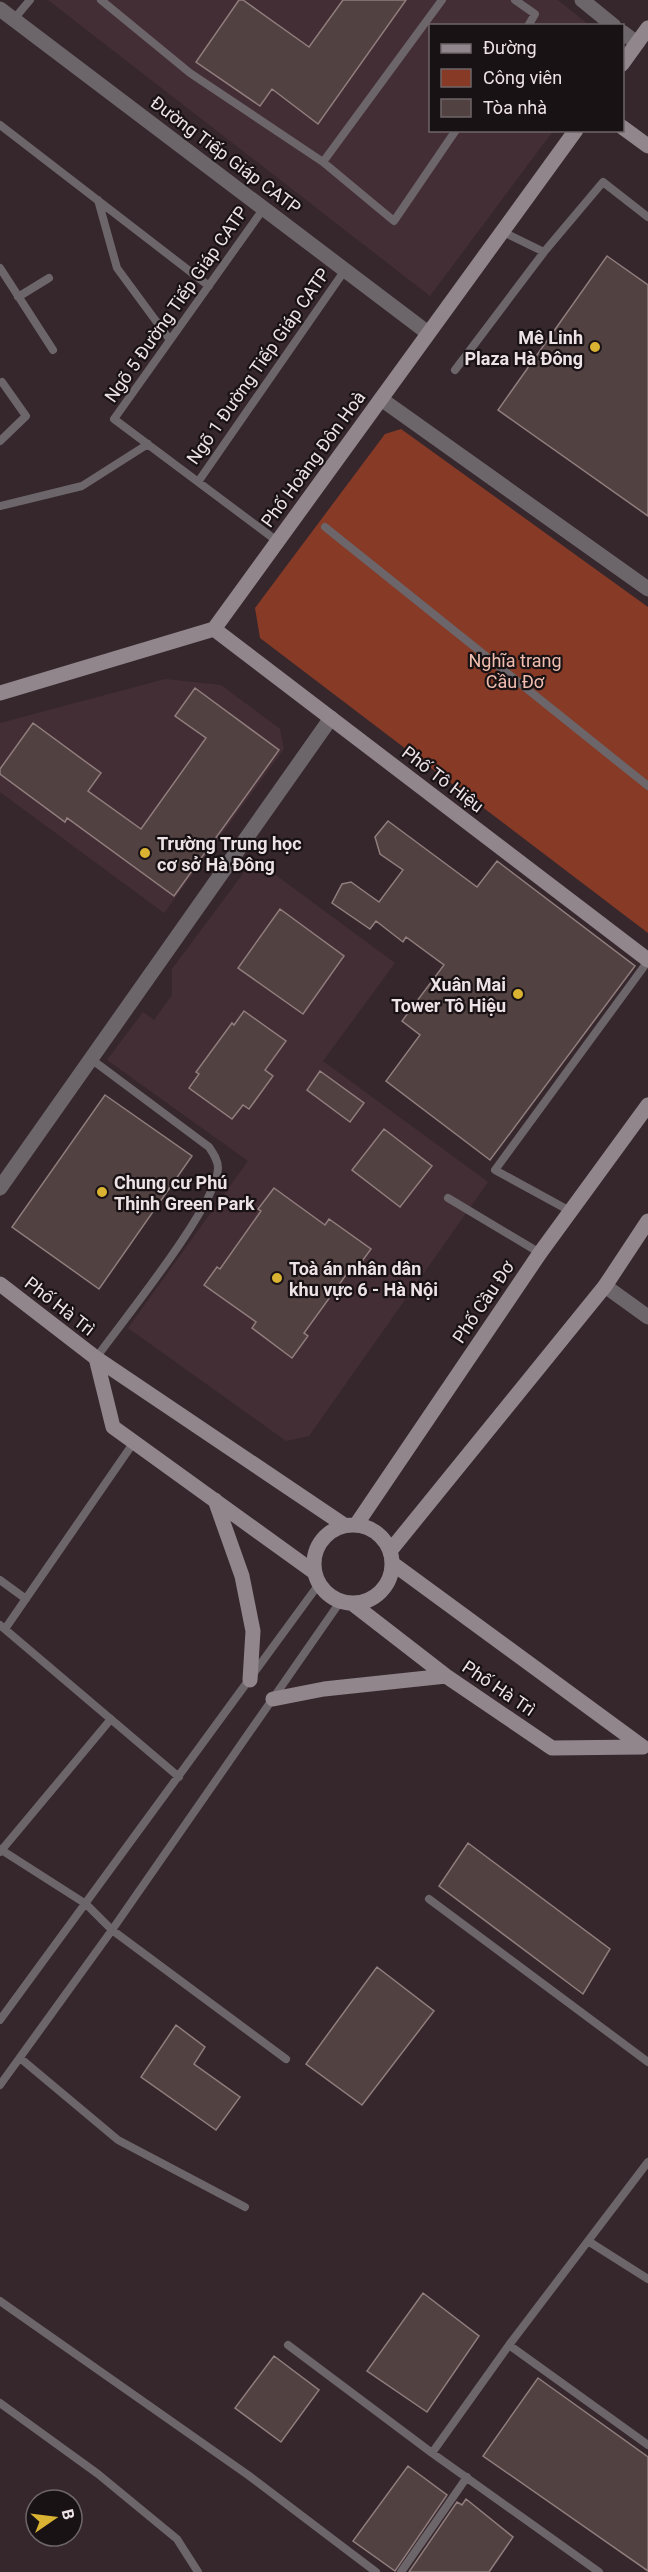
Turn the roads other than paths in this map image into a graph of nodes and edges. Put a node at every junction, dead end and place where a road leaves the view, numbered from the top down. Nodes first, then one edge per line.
1 (30, 0) edge
2 (101, 0) edge
3 (442, 0) edge
4 (515, 0) edge
5 (582, 0) edge
6 (0, 9) edge
7 (14, 19) junction
8 (529, 24) edge
9 (612, 24) edge
10 (648, 28) edge
11 (624, 34) edge
12 (642, 47) edge
13 (624, 62) edge
14 (0, 125) edge
15 (624, 128) edge
16 (455, 132) edge
17 (575, 132) edge
18 (648, 146) edge
19 (323, 162) junction
20 (98, 200) junction
21 (264, 208) junction
22 (648, 217) edge
23 (501, 231) junction
24 (544, 252) junction
25 (0, 268) edge
26 (345, 270) junction
27 (49, 278) dead end
28 (209, 286) junction
29 (18, 297) junction
30 (428, 333) junction
31 (170, 340) junction
32 (53, 350) dead end
33 (455, 370) dead end
34 (2, 382) dead end
35 (381, 399) junction
36 (0, 441) edge
37 (148, 444) junction
38 (198, 482) junction
39 (0, 506) edge
40 (325, 527) dead end
41 (277, 541) junction
42 (648, 589) edge
43 (214, 629) junction
44 (0, 693) edge
45 (331, 718) junction
46 (648, 786) edge
47 (648, 961) edge
48 (91, 1059) junction
49 (648, 1105) edge
50 (0, 1188) edge
51 (448, 1198) dead end
52 (570, 1211) junction
53 (648, 1221) edge
54 (540, 1252) junction
55 (0, 1284) edge
56 (605, 1286) junction
57 (648, 1317) edge
58 (96, 1359) junction
59 (134, 1442) junction
60 (215, 1500) junction
61 (350, 1525) junction
62 (391, 1557) junction
63 (316, 1578) junction
64 (0, 1580) edge
65 (26, 1599) junction
66 (347, 1603) junction
67 (3, 1627) edge
68 (446, 1676) junction
69 (250, 1680) junction
70 (273, 1699) junction
71 (111, 1719) junction
72 (645, 1749) edge
73 (179, 1777) junction
74 (0, 1851) edge
75 (429, 1899) dead end
76 (86, 1904) junction
77 (112, 1930) junction
78 (0, 2020) edge
79 (20, 2058) junction
80 (286, 2059) dead end
81 (648, 2062) edge
82 (0, 2085) edge
83 (648, 2162) edge
84 (246, 2207) dead end
85 (588, 2241) junction
86 (648, 2279) edge
87 (0, 2301) edge
88 (288, 2345) dead end
89 (509, 2345) junction
90 (0, 2403) edge
91 (648, 2445) edge
92 (432, 2453) junction
93 (467, 2477) junction
94 (198, 2572) edge
95 (376, 2572) edge
96 (401, 2572) edge
97 (599, 2572) edge

1 - 7 lane
2 - 19 lane
3 - 19 lane
4 - 8 lane
5 - 9 street
6 - 7 street, Đường Tiếp Giáp CATP
7 - 21 street, Đường Tiếp Giáp CATP
10 - 12 street
11 - 12 street
12 - 13 street
14 - 20 lane
15 - 18 street
16 - 19 lane
17 - 23 street, Phố Hoàng Đôn Hoà
20 - 28 lane
20 - 31 lane
21 - 26 street, Đường Tiếp Giáp CATP
21 - 28 lane, Ngõ 5 Đường Tiếp Giáp CATP
22 - 24 lane
23 - 24 lane
23 - 30 street, Phố Hoàng Đôn Hoà
24 - 33 lane
25 - 29 lane
26 - 30 street, Đường Tiếp Giáp CATP
26 - 38 lane, Ngõ 1 Đường Tiếp Giáp CATP
27 - 29 lane
28 - 31 lane, Ngõ 5 Đường Tiếp Giáp CATP
29 - 32 lane
30 - 35 street, Phố Hoàng Đôn Hoà
31 - 37 lane, Ngõ 5 Đường Tiếp Giáp CATP
34 - 36 lane
35 - 41 street, Phố Hoàng Đôn Hoà
35 - 42 street
37 - 38 lane
37 - 39 lane
38 - 41 lane
40 - 46 lane
41 - 43 street, Phố Hoàng Đôn Hoà
43 - 44 street
43 - 45 street, Phố Tô Hiệu
45 - 47 street, Phố Tô Hiệu
45 - 48 street
47 - 52 lane
48 - 50 street
48 - 58 lane
49 - 52 street, Phố Cầu Đơ
51 - 54 lane
52 - 54 street, Phố Cầu Đơ
53 - 56 street
54 - 61 street, Phố Cầu Đơ
55 - 58 street, Phố Hà Trì
56 - 57 street
56 - 62 street
58 - 59 street, Phố Hà Trì
58 - 61 street, Phố Hà Trì
59 - 60 street, Phố Hà Trì
59 - 65 lane
60 - 63 street, Phố Hà Trì
60 - 69 street
61 - 62 street
61 - 63 street
62 - 66 street
62 - 72 street, Phố Hà Trì
63 - 66 street
63 - 69 lane
64 - 65 lane
65 - 67 lane
66 - 68 street, Phố Hà Trì
66 - 70 lane
67 - 71 lane
68 - 70 street
68 - 72 street, Phố Hà Trì
69 - 73 lane
70 - 77 lane
71 - 73 lane
71 - 74 lane
73 - 76 lane
74 - 76 lane
75 - 81 lane
76 - 77 lane
76 - 78 lane
77 - 79 lane
77 - 80 lane
79 - 82 lane
79 - 84 lane
83 - 85 lane
85 - 86 lane
85 - 89 lane
87 - 95 lane
88 - 92 lane
89 - 91 lane
89 - 92 lane
90 - 94 lane
92 - 93 lane
93 - 96 lane
93 - 97 lane

